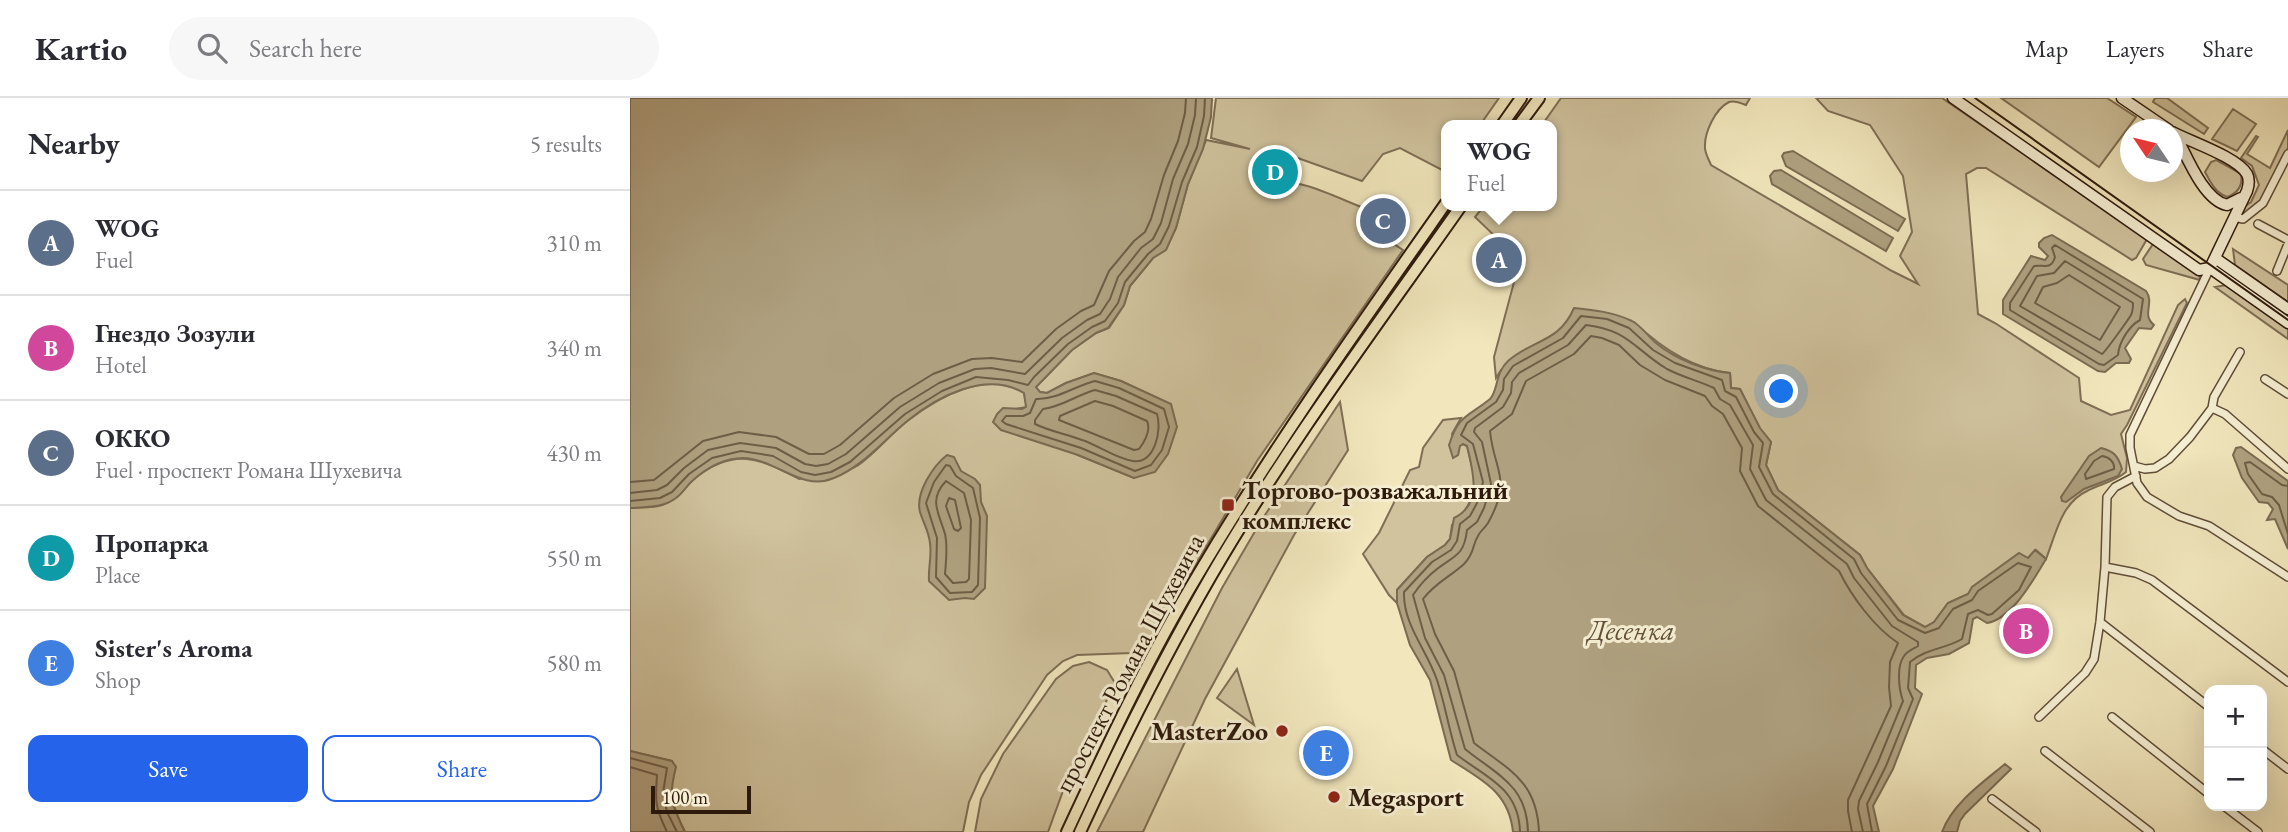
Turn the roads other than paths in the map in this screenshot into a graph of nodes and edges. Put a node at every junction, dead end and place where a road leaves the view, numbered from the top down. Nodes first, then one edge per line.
1 (1520, 98) edge
2 (1539, 98) edge
3 (1953, 98) edge
4 (2122, 98) edge
5 (2153, 119) edge
6 (1506, 120) edge
7 (1523, 120) edge
8 (2183, 137) edge
9 (2207, 149) junction
10 (2183, 150) edge
11 (2288, 154) edge
12 (2192, 165) junction
13 (2242, 197) junction
14 (2227, 205) junction
15 (1442, 211) edge
16 (1457, 211) edge
17 (2236, 219) junction
18 (2258, 224) dead end
19 (2288, 242) edge
20 (2215, 258) junction
21 (2210, 268) junction
22 (2277, 271) dead end
23 (2288, 309) edge
24 (2288, 323) edge
25 (2240, 352) dead end
26 (2265, 379) dead end
27 (2288, 394) edge
28 (2212, 408) junction
29 (2134, 466) junction
30 (2288, 469) edge
31 (2136, 476) junction
32 (2105, 567) junction
33 (2288, 577) edge
34 (2100, 622) junction
35 (2288, 682) edge
36 (2204, 703) edge
37 (2039, 717) dead end
38 (2112, 717) dead end
39 (2045, 751) dead end
40 (2267, 753) edge
41 (2288, 769) edge
42 (2204, 790) edge
43 (1992, 799) dead end
44 (2231, 811) edge
45 (1067, 832) edge
46 (1080, 832) edge
47 (2036, 832) edge
48 (2150, 832) edge
49 (2258, 832) edge

1 - 6 main road
2 - 7 main road
3 - 21 main road
4 - 5 main road
8 - 9 main road
9 - 12 main road
9 - 13 main road
10 - 12 main road
11 - 17 street
12 - 14 main road
13 - 14 main road
13 - 17 main road
14 - 17 main road
15 - 45 main road, проспект Романа Шухевича
16 - 46 main road, проспект Романа Шухевича
17 - 20 main road
18 - 19 street
19 - 22 street
20 - 21 main road
20 - 23 main road
21 - 24 main road
21 - 29 street
25 - 28 street
26 - 27 street
28 - 29 street
28 - 30 street
29 - 31 street
31 - 32 street
31 - 33 street
32 - 34 street
32 - 35 street
34 - 36 street
34 - 37 street
38 - 42 street
39 - 48 street
40 - 41 street
43 - 47 street
44 - 49 street

